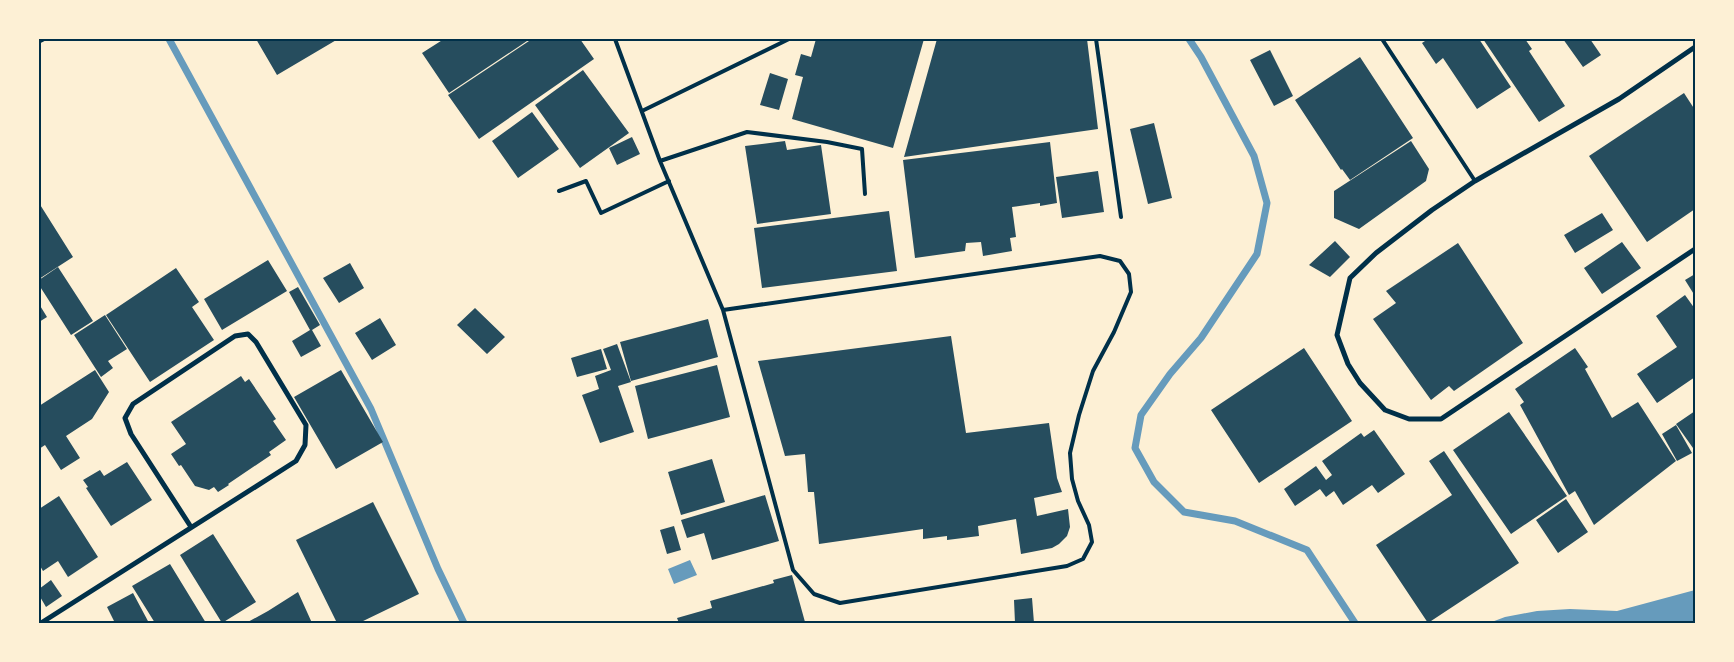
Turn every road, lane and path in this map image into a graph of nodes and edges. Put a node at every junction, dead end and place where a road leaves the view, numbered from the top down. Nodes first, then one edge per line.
1 (42, 39) edge
2 (615, 39) edge
3 (789, 39) edge
4 (1096, 39) edge
5 (1382, 39) edge
6 (39, 41) edge
7 (1695, 47) edge
8 (642, 111) junction
9 (660, 161) junction
10 (668, 181) junction
11 (1475, 181) junction
12 (559, 191) dead end
13 (865, 194) dead end
14 (1121, 217) dead end
15 (1695, 249) edge
16 (723, 310) junction
17 (191, 527) junction
18 (41, 623) edge

1 - 6 street
2 - 8 lane
3 - 8 lane
4 - 14 lane
5 - 11 lane
7 - 11 street
8 - 9 lane
9 - 10 lane
9 - 13 lane
10 - 12 lane
10 - 16 lane
11 - 15 street
16 - 16 lane
17 - 17 street
17 - 18 street

